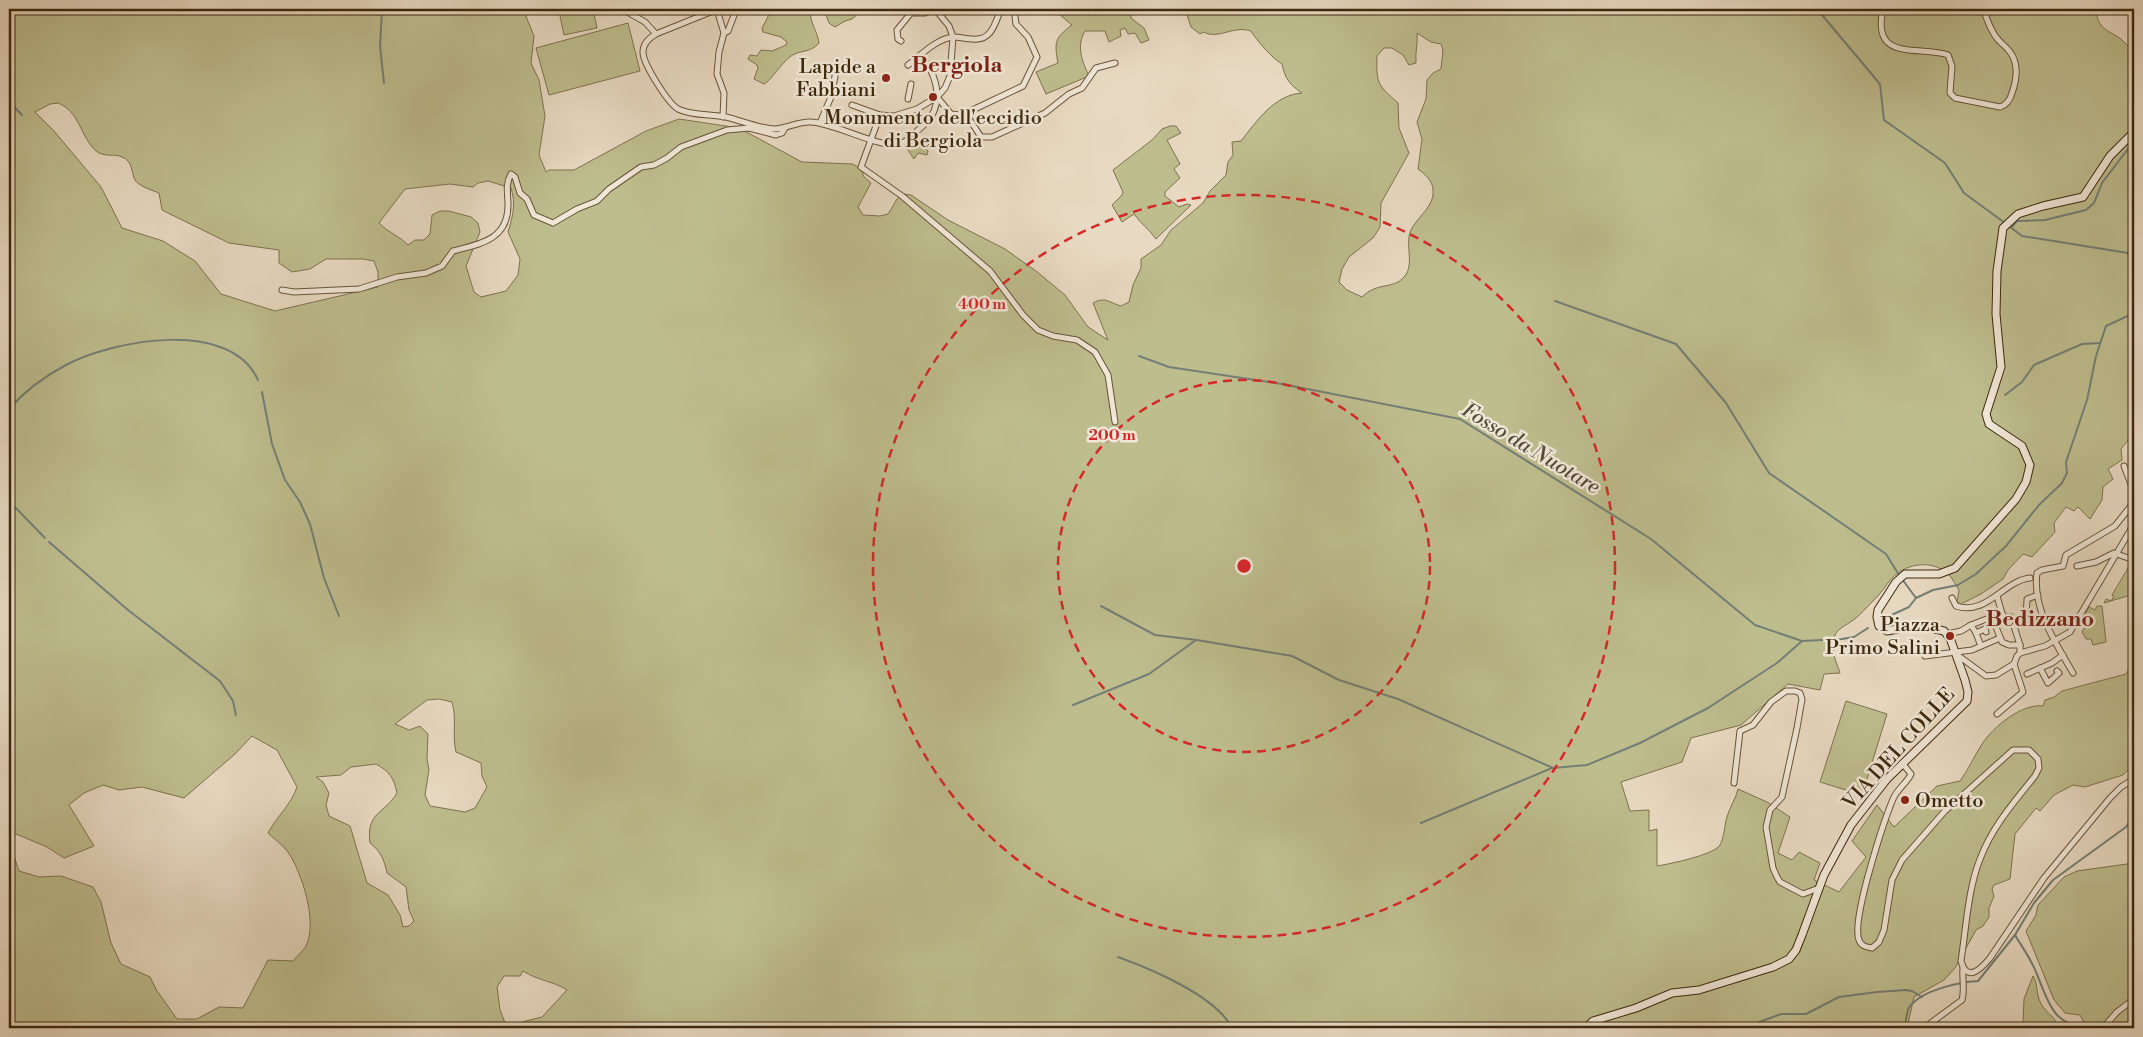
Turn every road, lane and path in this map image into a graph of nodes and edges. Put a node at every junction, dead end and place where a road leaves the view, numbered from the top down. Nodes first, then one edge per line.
1 (622, 9) edge
2 (717, 9) edge
3 (935, 9) edge
4 (1001, 9) edge
5 (1014, 9) edge
6 (1883, 9) edge
7 (1983, 9) edge
8 (736, 10) dead end
9 (724, 33) junction
10 (656, 34) junction
11 (953, 37) junction
12 (901, 41) dead end
13 (921, 55) junction
14 (1115, 63) dead end
15 (908, 65) dead end
16 (837, 66) dead end
17 (911, 84) dead end
18 (937, 98) junction
19 (908, 99) dead end
20 (852, 105) dead end
21 (966, 114) junction
22 (880, 115) junction
23 (723, 117) junction
24 (820, 123) junction
25 (785, 128) junction
26 (2134, 132) edge
27 (870, 138) junction
28 (282, 290) dead end
29 (1115, 422) dead end
30 (2124, 466) dead end
31 (2134, 492) edge
32 (2134, 502) edge
33 (2134, 524) edge
34 (2117, 553) junction
35 (2134, 560) edge
36 (2077, 566) dead end
37 (2061, 567) junction
38 (2070, 568) dead end
39 (2030, 578) dead end
40 (2038, 595) junction
41 (1997, 596) junction
42 (1952, 598) dead end
43 (2006, 616) junction
44 (1992, 617) junction
45 (1971, 625) junction
46 (2014, 625) junction
47 (1986, 632) dead end
48 (1976, 633) junction
49 (1947, 634) junction
50 (2001, 640) junction
51 (2054, 641) junction
52 (2020, 645) junction
53 (1982, 646) junction
54 (1955, 652) junction
55 (2022, 652) junction
56 (2063, 655) junction
57 (1925, 656) dead end
58 (2014, 664) junction
59 (2040, 668) junction
60 (2058, 671) dead end
61 (2072, 673) dead end
62 (2026, 674) dead end
63 (1997, 714) dead end
64 (1902, 763) junction
65 (2134, 779) edge
66 (1734, 783) dead end
67 (1819, 888) junction
68 (1963, 968) junction
69 (2134, 999) edge
70 (2105, 1026) edge
71 (1586, 1028) edge
72 (1924, 1028) edge

1 - 10 street
2 - 9 street
2 - 10 street
3 - 11 street
3 - 12 street
4 - 11 street
5 - 21 street
6 - 7 street
8 - 9 street
9 - 23 street
10 - 23 street
11 - 13 street
11 - 18 street
13 - 15 street
13 - 18 street
14 - 21 street
16 - 24 street
17 - 19 street
18 - 21 street
18 - 22 street
18 - 27 street
20 - 22 street
22 - 27 street
23 - 25 street
24 - 25 street
24 - 27 street
25 - 28 street
26 - 49 street
27 - 29 street
30 - 31 street
32 - 37 street
33 - 34 street
34 - 35 street
34 - 36 street
34 - 51 street
37 - 38 street
37 - 40 street
39 - 41 street
40 - 46 street
40 - 51 street
41 - 42 street
41 - 43 street
43 - 44 street
43 - 46 street
44 - 45 street
44 - 50 street
45 - 48 street
45 - 49 street
46 - 52 street
47 - 48 street
48 - 53 street
49 - 54 street, VIA DEL COLLE
50 - 52 street
50 - 53 street
51 - 55 street
51 - 56 street
52 - 55 street
53 - 54 street
54 - 57 street
54 - 58 street
54 - 64 street, VIA DEL COLLE
55 - 58 street
56 - 59 street
56 - 61 street
58 - 63 street
59 - 60 street
59 - 62 street
64 - 67 street, VIA DEL COLLE
64 - 68 street
65 - 68 street
66 - 67 street
67 - 71 street, VIA DEL COLLE
68 - 72 street
69 - 70 street

